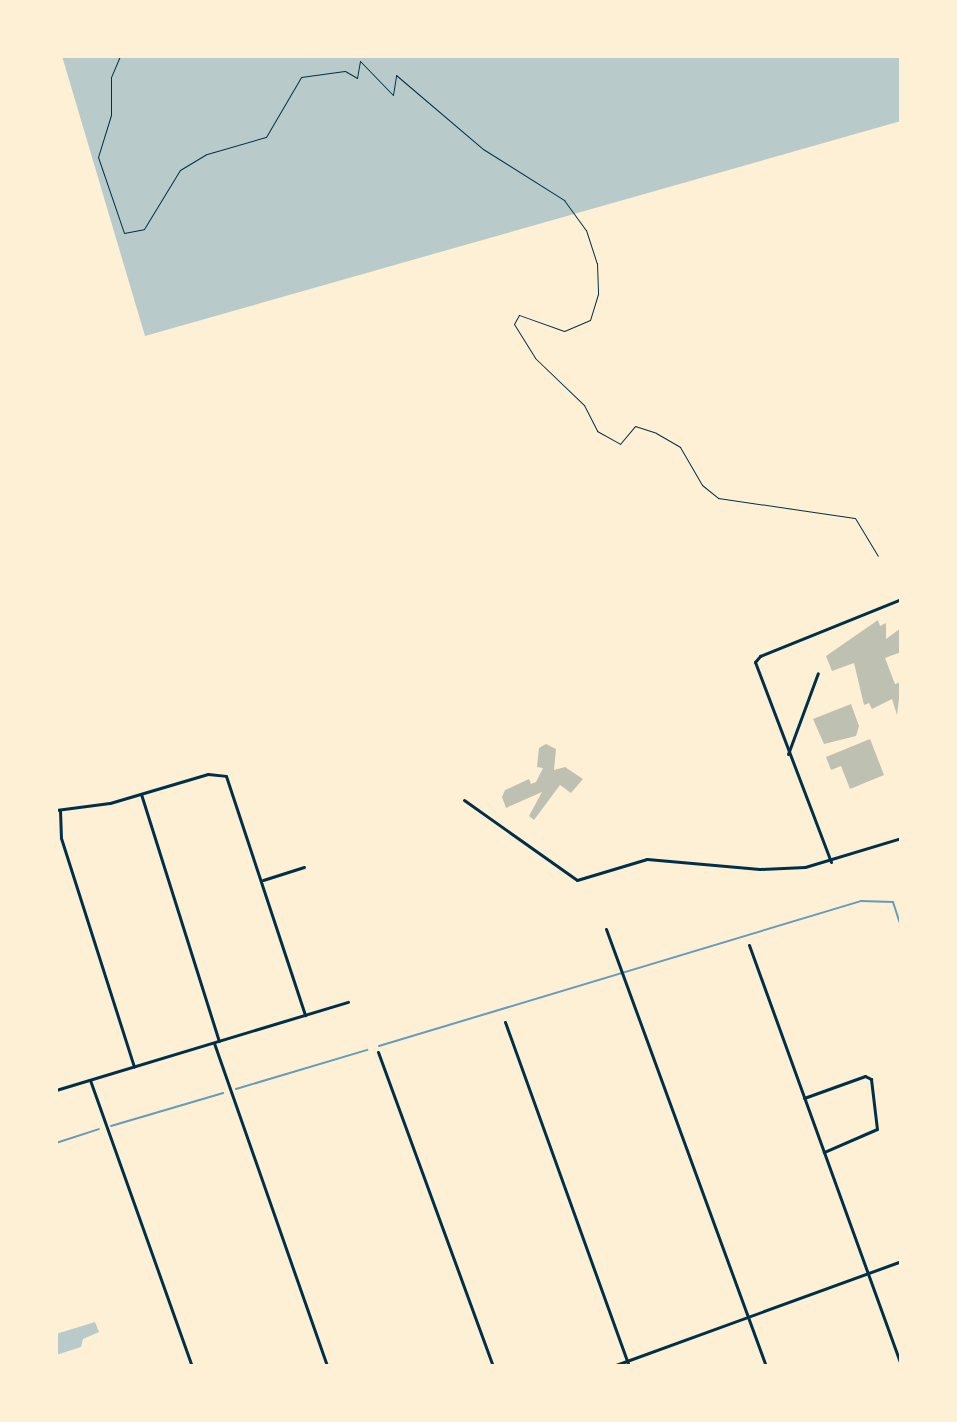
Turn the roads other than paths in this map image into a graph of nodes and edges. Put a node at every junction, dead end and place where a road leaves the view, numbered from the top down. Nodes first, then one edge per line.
1 (901, 599) edge
2 (818, 673) dead end
3 (788, 754) junction
4 (141, 794) junction
5 (464, 800) dead end
6 (58, 810) edge
7 (901, 838) edge
8 (831, 862) junction
9 (304, 867) dead end
10 (263, 880) junction
11 (606, 929) dead end
12 (749, 945) dead end
13 (348, 1002) dead end
14 (305, 1015) junction
15 (505, 1022) dead end
16 (216, 1042) junction
17 (378, 1052) dead end
18 (134, 1067) junction
19 (90, 1080) junction
20 (56, 1090) edge
21 (804, 1098) junction
22 (824, 1152) junction
23 (901, 1261) edge
24 (868, 1273) junction
25 (748, 1317) junction
26 (627, 1361) junction
27 (192, 1366) edge
28 (327, 1366) edge
29 (493, 1366) edge
30 (613, 1366) edge
31 (629, 1366) edge
32 (766, 1366) edge
33 (901, 1366) edge

1 - 3 street
2 - 3 street
3 - 8 street
4 - 6 street
4 - 10 street
4 - 16 street
5 - 8 street
6 - 18 street
7 - 8 street
9 - 10 street
10 - 14 street
11 - 25 street
12 - 21 street
13 - 14 street
14 - 16 street
15 - 26 street
16 - 18 street
16 - 28 street
17 - 29 street
18 - 19 street
19 - 20 street
19 - 27 street
21 - 22 street
21 - 22 street
22 - 24 street
23 - 24 street
24 - 25 street
24 - 33 street
25 - 26 street
25 - 32 street
26 - 30 street
26 - 31 street

